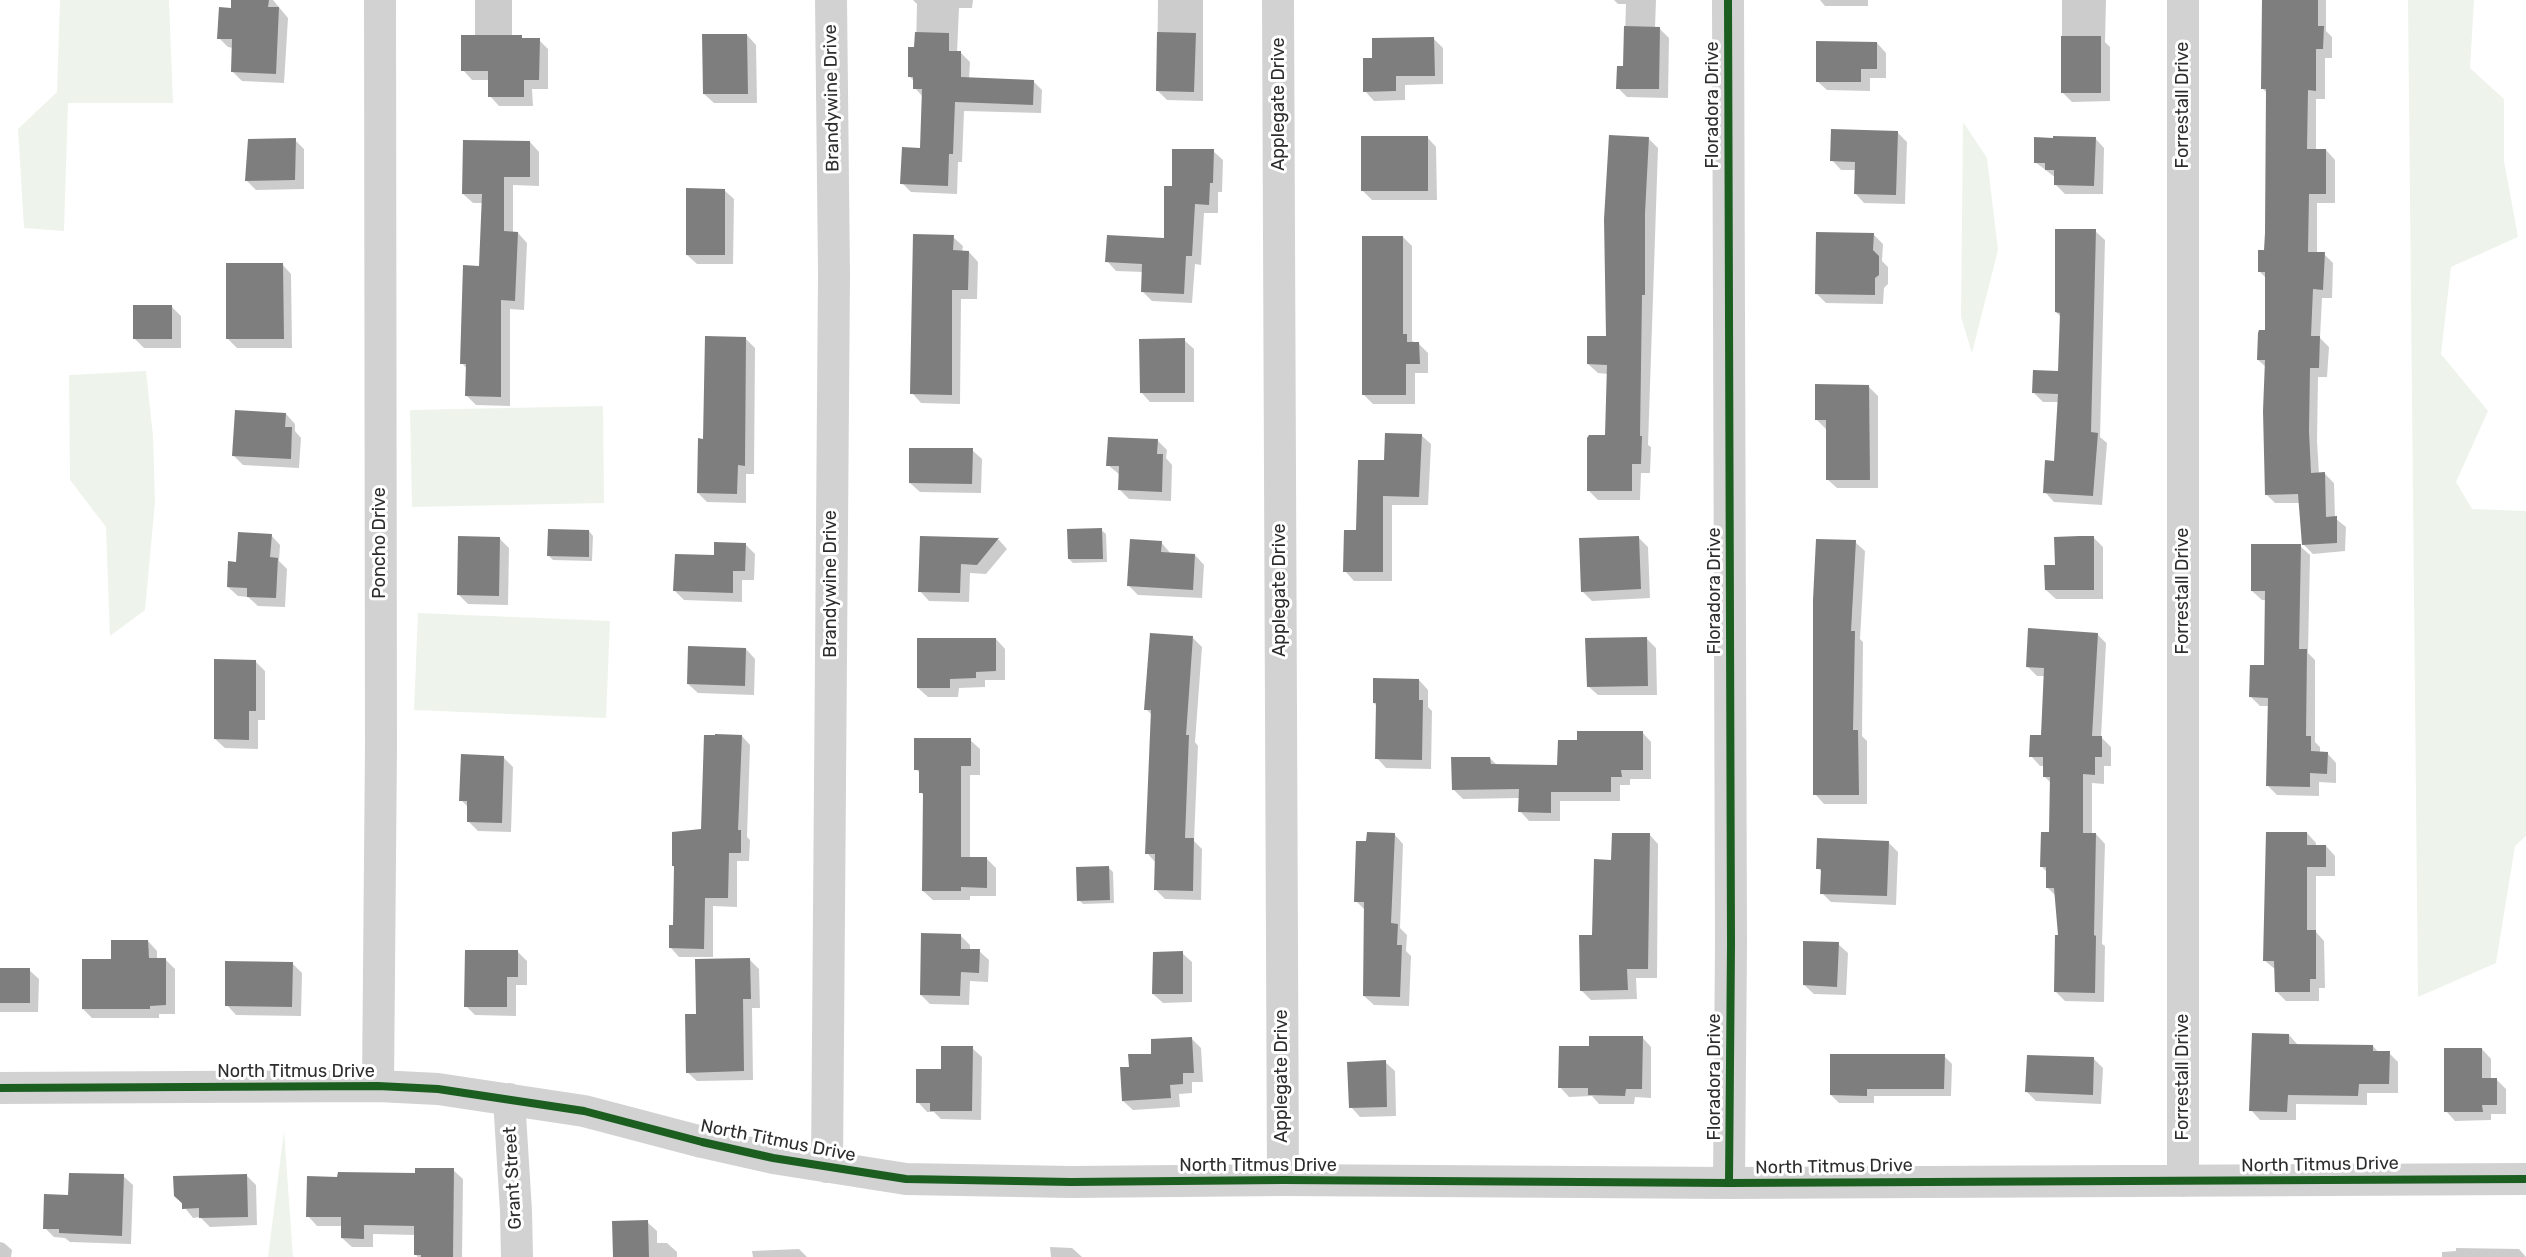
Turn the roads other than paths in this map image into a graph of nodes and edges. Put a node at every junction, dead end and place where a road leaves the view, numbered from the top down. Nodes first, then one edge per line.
1 (380, 0) edge
2 (831, 0) edge
3 (1278, 0) edge
4 (1728, 0) edge
5 (2183, 0) edge
6 (378, 1086) junction
7 (0, 1088) edge
8 (509, 1100) junction
9 (826, 1167) junction
10 (2526, 1179) edge
11 (1283, 1180) junction
12 (2183, 1181) junction
13 (1729, 1183) junction
14 (517, 1257) edge

1 - 6 street, Poncho Drive
2 - 9 street, Brandywine Drive
3 - 11 street, Applegate Drive
4 - 13 street, Floradora Drive
5 - 12 street, Forrestall Drive
6 - 7 street, North Titmus Drive
6 - 8 street, North Titmus Drive
8 - 9 street, North Titmus Drive
8 - 14 street, Grant Street
9 - 11 street, North Titmus Drive
10 - 12 street, North Titmus Drive
11 - 13 street, North Titmus Drive
12 - 13 street, North Titmus Drive

